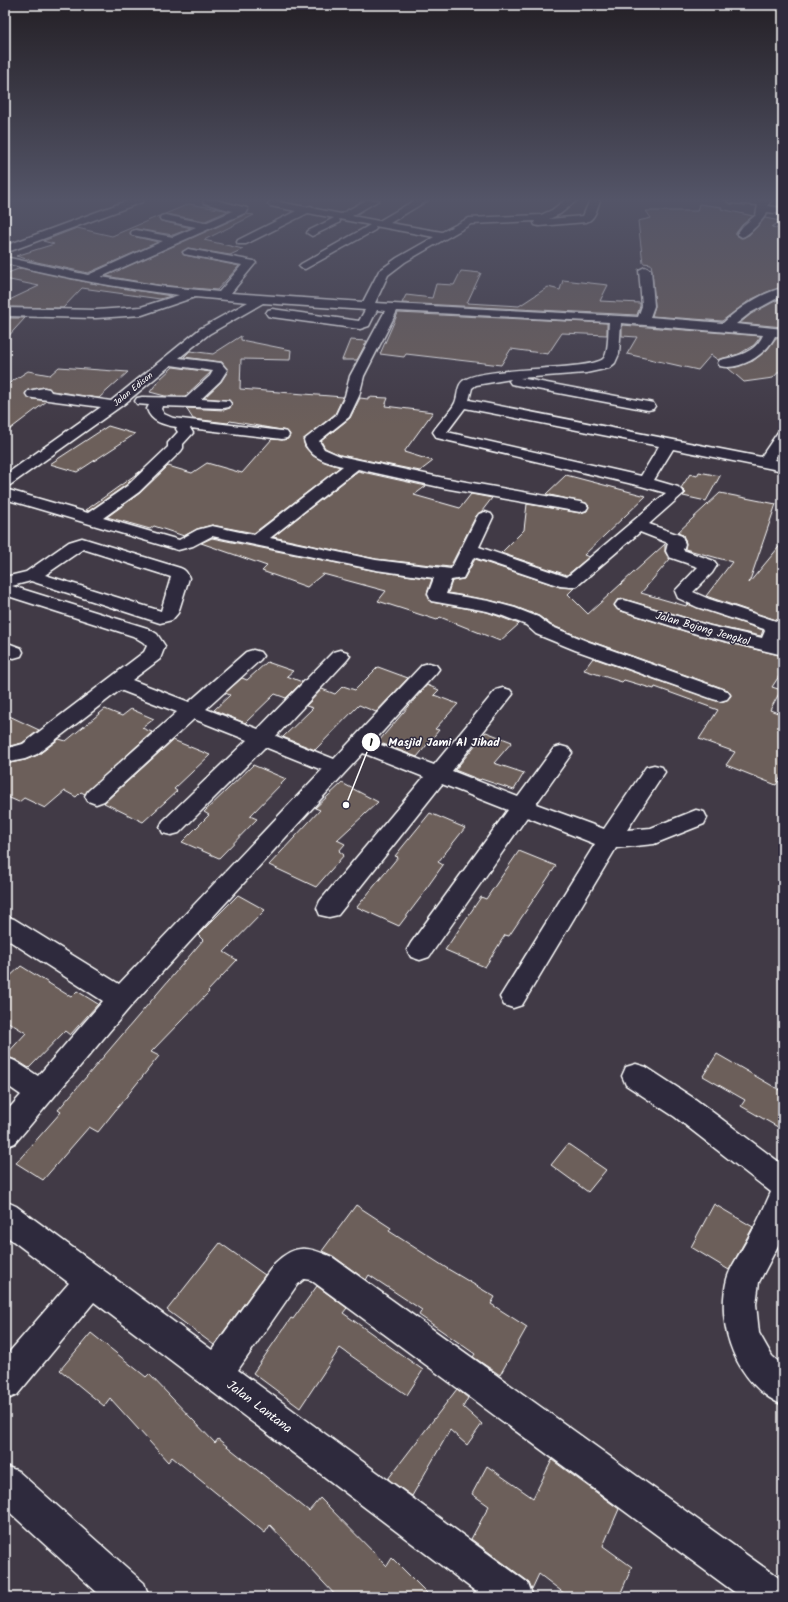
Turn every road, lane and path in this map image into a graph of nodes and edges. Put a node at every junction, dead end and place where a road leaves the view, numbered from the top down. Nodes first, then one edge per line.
1 (67, 275) edge
2 (97, 275) edge
3 (240, 275) edge
4 (382, 275) edge
5 (645, 275) edge
6 (88, 279) junction
7 (783, 291) edge
8 (193, 294) junction
9 (222, 296) junction
10 (262, 299) junction
11 (370, 306) junction
12 (394, 307) junction
13 (250, 311) dead end
14 (5, 312) edge
15 (615, 320) junction
16 (644, 321) junction
17 (725, 328) junction
18 (777, 333) edge
19 (168, 361) junction
20 (725, 363) dead end
21 (495, 377) junction
22 (44, 392) dead end
23 (157, 402) junction
24 (116, 403) junction
25 (188, 403) junction
26 (462, 403) junction
27 (224, 404) dead end
28 (648, 406) dead end
29 (185, 424) junction
30 (282, 435) dead end
31 (783, 435) edge
32 (668, 444) junction
33 (765, 462) junction
34 (354, 465) junction
35 (783, 466) edge
36 (5, 482) edge
37 (645, 482) junction
38 (5, 494) edge
39 (580, 507) dead end
40 (485, 517) dead end
41 (91, 519) junction
42 (637, 525) junction
43 (256, 541) junction
44 (470, 550) junction
45 (444, 574) junction
46 (32, 576) junction
47 (5, 582) edge
48 (5, 589) edge
49 (624, 605) dead end
50 (776, 648) edge
51 (253, 656) dead end
52 (340, 656) dead end
53 (429, 669) dead end
54 (119, 682) junction
55 (503, 694) dead end
56 (720, 695) dead end
57 (190, 711) junction
58 (261, 739) junction
59 (359, 744) junction
60 (561, 753) dead end
61 (5, 756) edge
62 (337, 768) junction
63 (654, 772) dead end
64 (437, 774) junction
65 (96, 796) dead end
66 (524, 807) junction
67 (696, 818) dead end
68 (171, 827) dead end
69 (609, 840) junction
70 (329, 908) dead end
71 (5, 926) edge
72 (420, 950) dead end
73 (514, 996) dead end
74 (121, 999) junction
75 (5, 1069) edge
76 (636, 1076) dead end
77 (41, 1093) junction
78 (5, 1134) edge
79 (783, 1183) edge
80 (783, 1200) edge
81 (5, 1216) edge
82 (92, 1280) junction
83 (216, 1373) junction
84 (5, 1383) edge
85 (783, 1388) edge
86 (5, 1484) edge
87 (130, 1597) edge
88 (514, 1597) edge
89 (773, 1597) edge

1 - 6 street
2 - 6 street
3 - 9 street
4 - 11 street
5 - 16 street
6 - 8 street
7 - 17 street
8 - 9 street
8 - 14 street
9 - 10 street
10 - 11 street
10 - 19 street, Jalan Edison
11 - 12 street
11 - 13 street
12 - 15 street
12 - 34 street
15 - 16 street
15 - 21 street
16 - 17 street
17 - 18 street
18 - 20 street
19 - 24 street, Jalan Edison
19 - 25 street
21 - 26 street
21 - 28 street
22 - 24 street
23 - 24 street
23 - 25 street
23 - 29 street
24 - 36 street, Jalan Edison
25 - 27 street
26 - 32 street
26 - 37 street
29 - 30 street
29 - 41 street
31 - 33 street
32 - 33 street
32 - 37 street
33 - 35 street
34 - 39 street
34 - 43 street
37 - 42 street
38 - 41 street
40 - 44 street
41 - 43 street
42 - 44 street
42 - 50 street
43 - 45 street
44 - 45 street
45 - 56 street
46 - 46 street
46 - 47 street
48 - 54 street
49 - 50 street, Jalan Bojong Jengkol
51 - 57 street
52 - 58 street
53 - 59 street
54 - 57 street
54 - 61 street
55 - 64 street
57 - 58 street
57 - 65 street
58 - 62 street
58 - 68 street
59 - 62 street
59 - 64 street
60 - 66 street
62 - 74 street
63 - 69 street
64 - 66 street
64 - 70 street
66 - 69 street
66 - 72 street
67 - 69 street
69 - 73 street
71 - 74 street
74 - 77 street
75 - 77 street
76 - 79 street
77 - 78 street
80 - 85 street
81 - 82 street, Jalan Lantana
82 - 83 street, Jalan Lantana
82 - 84 street
83 - 88 street, Jalan Lantana
83 - 89 street
86 - 87 street

